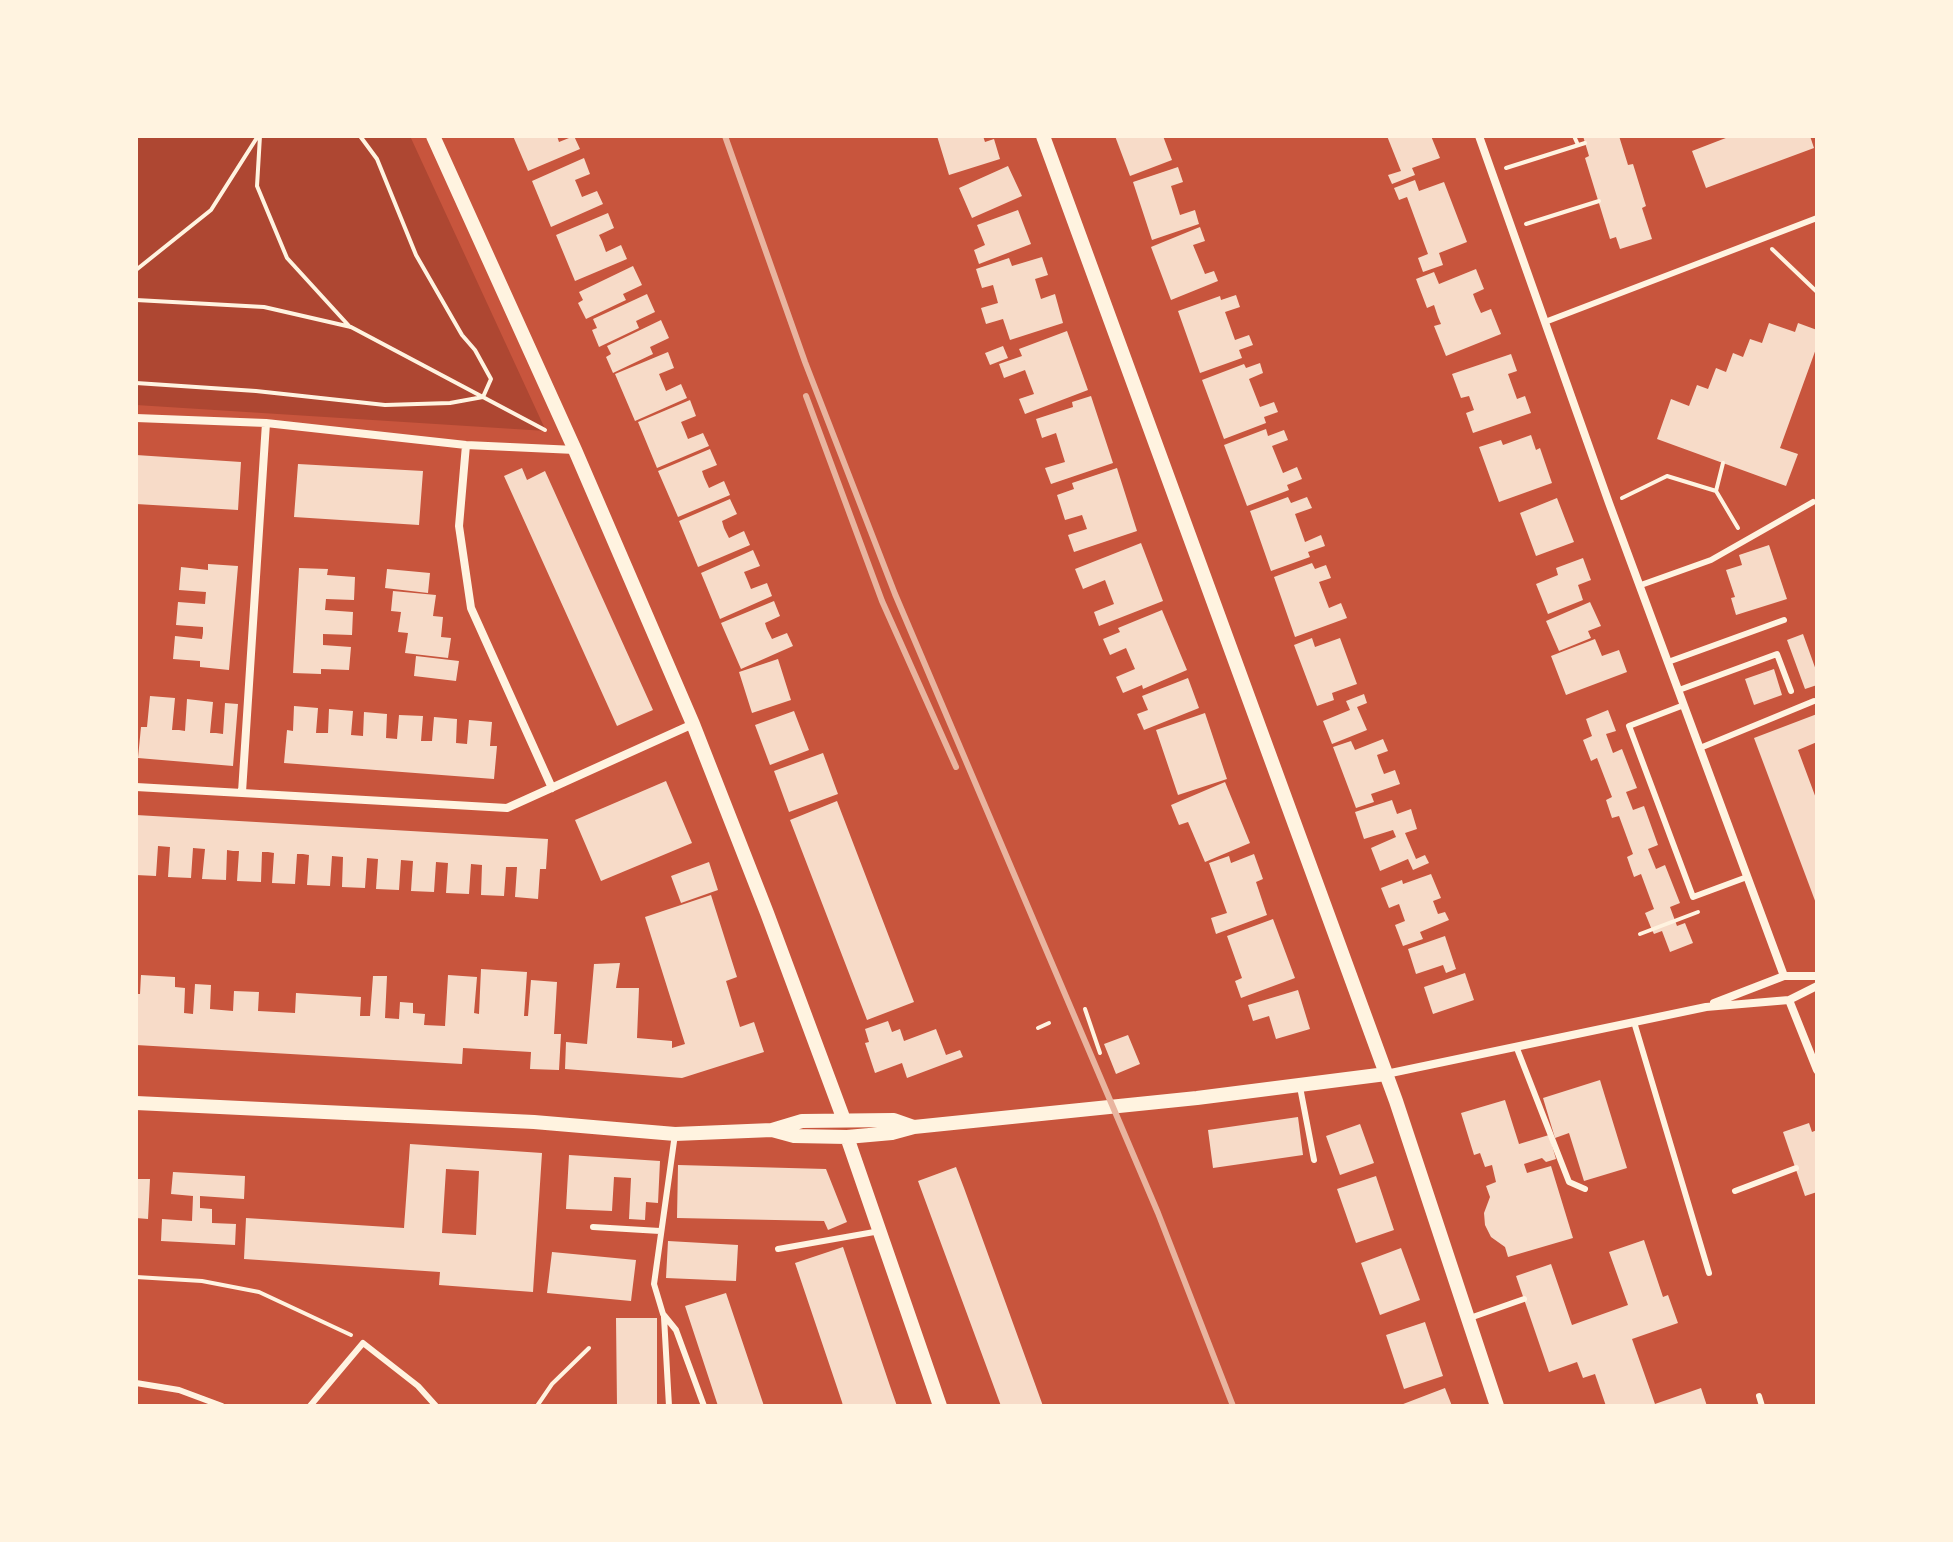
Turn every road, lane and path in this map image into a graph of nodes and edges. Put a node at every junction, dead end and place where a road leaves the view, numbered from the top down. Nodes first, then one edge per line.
1 (259, 136) edge
2 (360, 136) edge
3 (433, 136) edge
4 (1043, 136) edge
5 (1479, 136) edge
6 (1574, 136) edge
7 (1585, 143) dead end
8 (1578, 145) junction
9 (1492, 172) junction
10 (1599, 201) dead end
11 (1817, 218) edge
12 (1512, 229) junction
13 (1761, 239) junction
14 (136, 270) edge
15 (1817, 292) edge
16 (136, 300) edge
17 (1545, 322) junction
18 (351, 327) junction
19 (136, 383) edge
20 (483, 397) junction
21 (136, 418) edge
22 (266, 423) junction
23 (546, 431) dead end
24 (466, 445) junction
25 (575, 450) junction
26 (1723, 463) dead end
27 (1716, 491) junction
28 (1813, 502) dead end
29 (1609, 503) junction
30 (1746, 540) junction
31 (1641, 585) junction
32 (1784, 620) dead end
33 (1668, 662) junction
34 (1679, 690) junction
35 (1791, 691) dead end
36 (1814, 701) dead end
37 (1684, 705) junction
38 (693, 724) junction
39 (1700, 748) junction
40 (136, 787) edge
41 (552, 788) junction
42 (242, 792) junction
43 (1747, 877) junction
44 (1784, 976) junction
45 (1817, 976) edge
46 (1817, 986) edge
47 (1789, 1000) junction
48 (1706, 1007) junction
49 (1081, 1015) dead end
50 (1634, 1022) junction
51 (1049, 1023) dead end
52 (1038, 1028) dead end
53 (1516, 1046) junction
54 (1100, 1053) dead end
55 (1817, 1070) edge
56 (1386, 1074) junction
57 (1299, 1084) junction
58 (136, 1103) edge
59 (844, 1120) junction
60 (914, 1127) junction
61 (772, 1130) junction
62 (675, 1134) junction
63 (847, 1137) junction
64 (1314, 1160) dead end
65 (1796, 1168) dead end
66 (1585, 1189) dead end
67 (1735, 1191) dead end
68 (593, 1227) dead end
69 (660, 1231) junction
70 (880, 1231) junction
71 (778, 1249) dead end
72 (1709, 1273) dead end
73 (136, 1277) edge
74 (1524, 1299) dead end
75 (663, 1314) junction
76 (1466, 1319) junction
77 (363, 1343) junction
78 (589, 1348) dead end
79 (136, 1383) edge
80 (1759, 1396) dead end
81 (222, 1406) edge
82 (310, 1406) edge
83 (436, 1406) edge
84 (537, 1406) edge
85 (669, 1406) edge
86 (704, 1406) edge
87 (940, 1406) edge
88 (1497, 1406) edge
89 (1762, 1406) edge

1 - 14 path
1 - 18 path
2 - 20 path
3 - 25 street
4 - 56 street
5 - 9 street
6 - 8 path
7 - 8 path
8 - 9 path
9 - 12 street
10 - 12 path
11 - 13 lane
12 - 17 street
13 - 15 path
13 - 17 lane
16 - 18 path
17 - 29 street
18 - 20 path
19 - 20 path
20 - 23 path
21 - 22 street
22 - 24 street
22 - 42 street
24 - 25 street
24 - 41 street
25 - 38 street
26 - 27 path
27 - 29 path
27 - 30 path
28 - 30 lane
29 - 31 street
30 - 31 lane
31 - 33 street
32 - 33 lane
33 - 34 street
34 - 35 lane
34 - 37 street
36 - 39 lane
37 - 39 street
37 - 43 lane
38 - 41 street
38 - 59 street
39 - 43 street
40 - 42 street
41 - 42 street
43 - 44 street
44 - 45 street
44 - 48 street
46 - 47 street
47 - 48 street
47 - 55 street
48 - 50 street
49 - 54 path
50 - 53 street
50 - 72 lane
51 - 52 path
53 - 56 street
53 - 66 lane
56 - 57 street
56 - 76 street
57 - 60 street
57 - 64 lane
58 - 62 street
59 - 60 street
59 - 61 street
60 - 63 street
61 - 62 street
61 - 63 street
62 - 69 lane
63 - 70 street
65 - 67 lane
68 - 69 lane
69 - 75 lane
70 - 71 lane
70 - 87 street
73 - 77 path
74 - 76 lane
75 - 85 lane
75 - 86 lane
76 - 88 street
77 - 82 lane
77 - 83 lane
78 - 84 path
79 - 81 lane
80 - 89 lane

